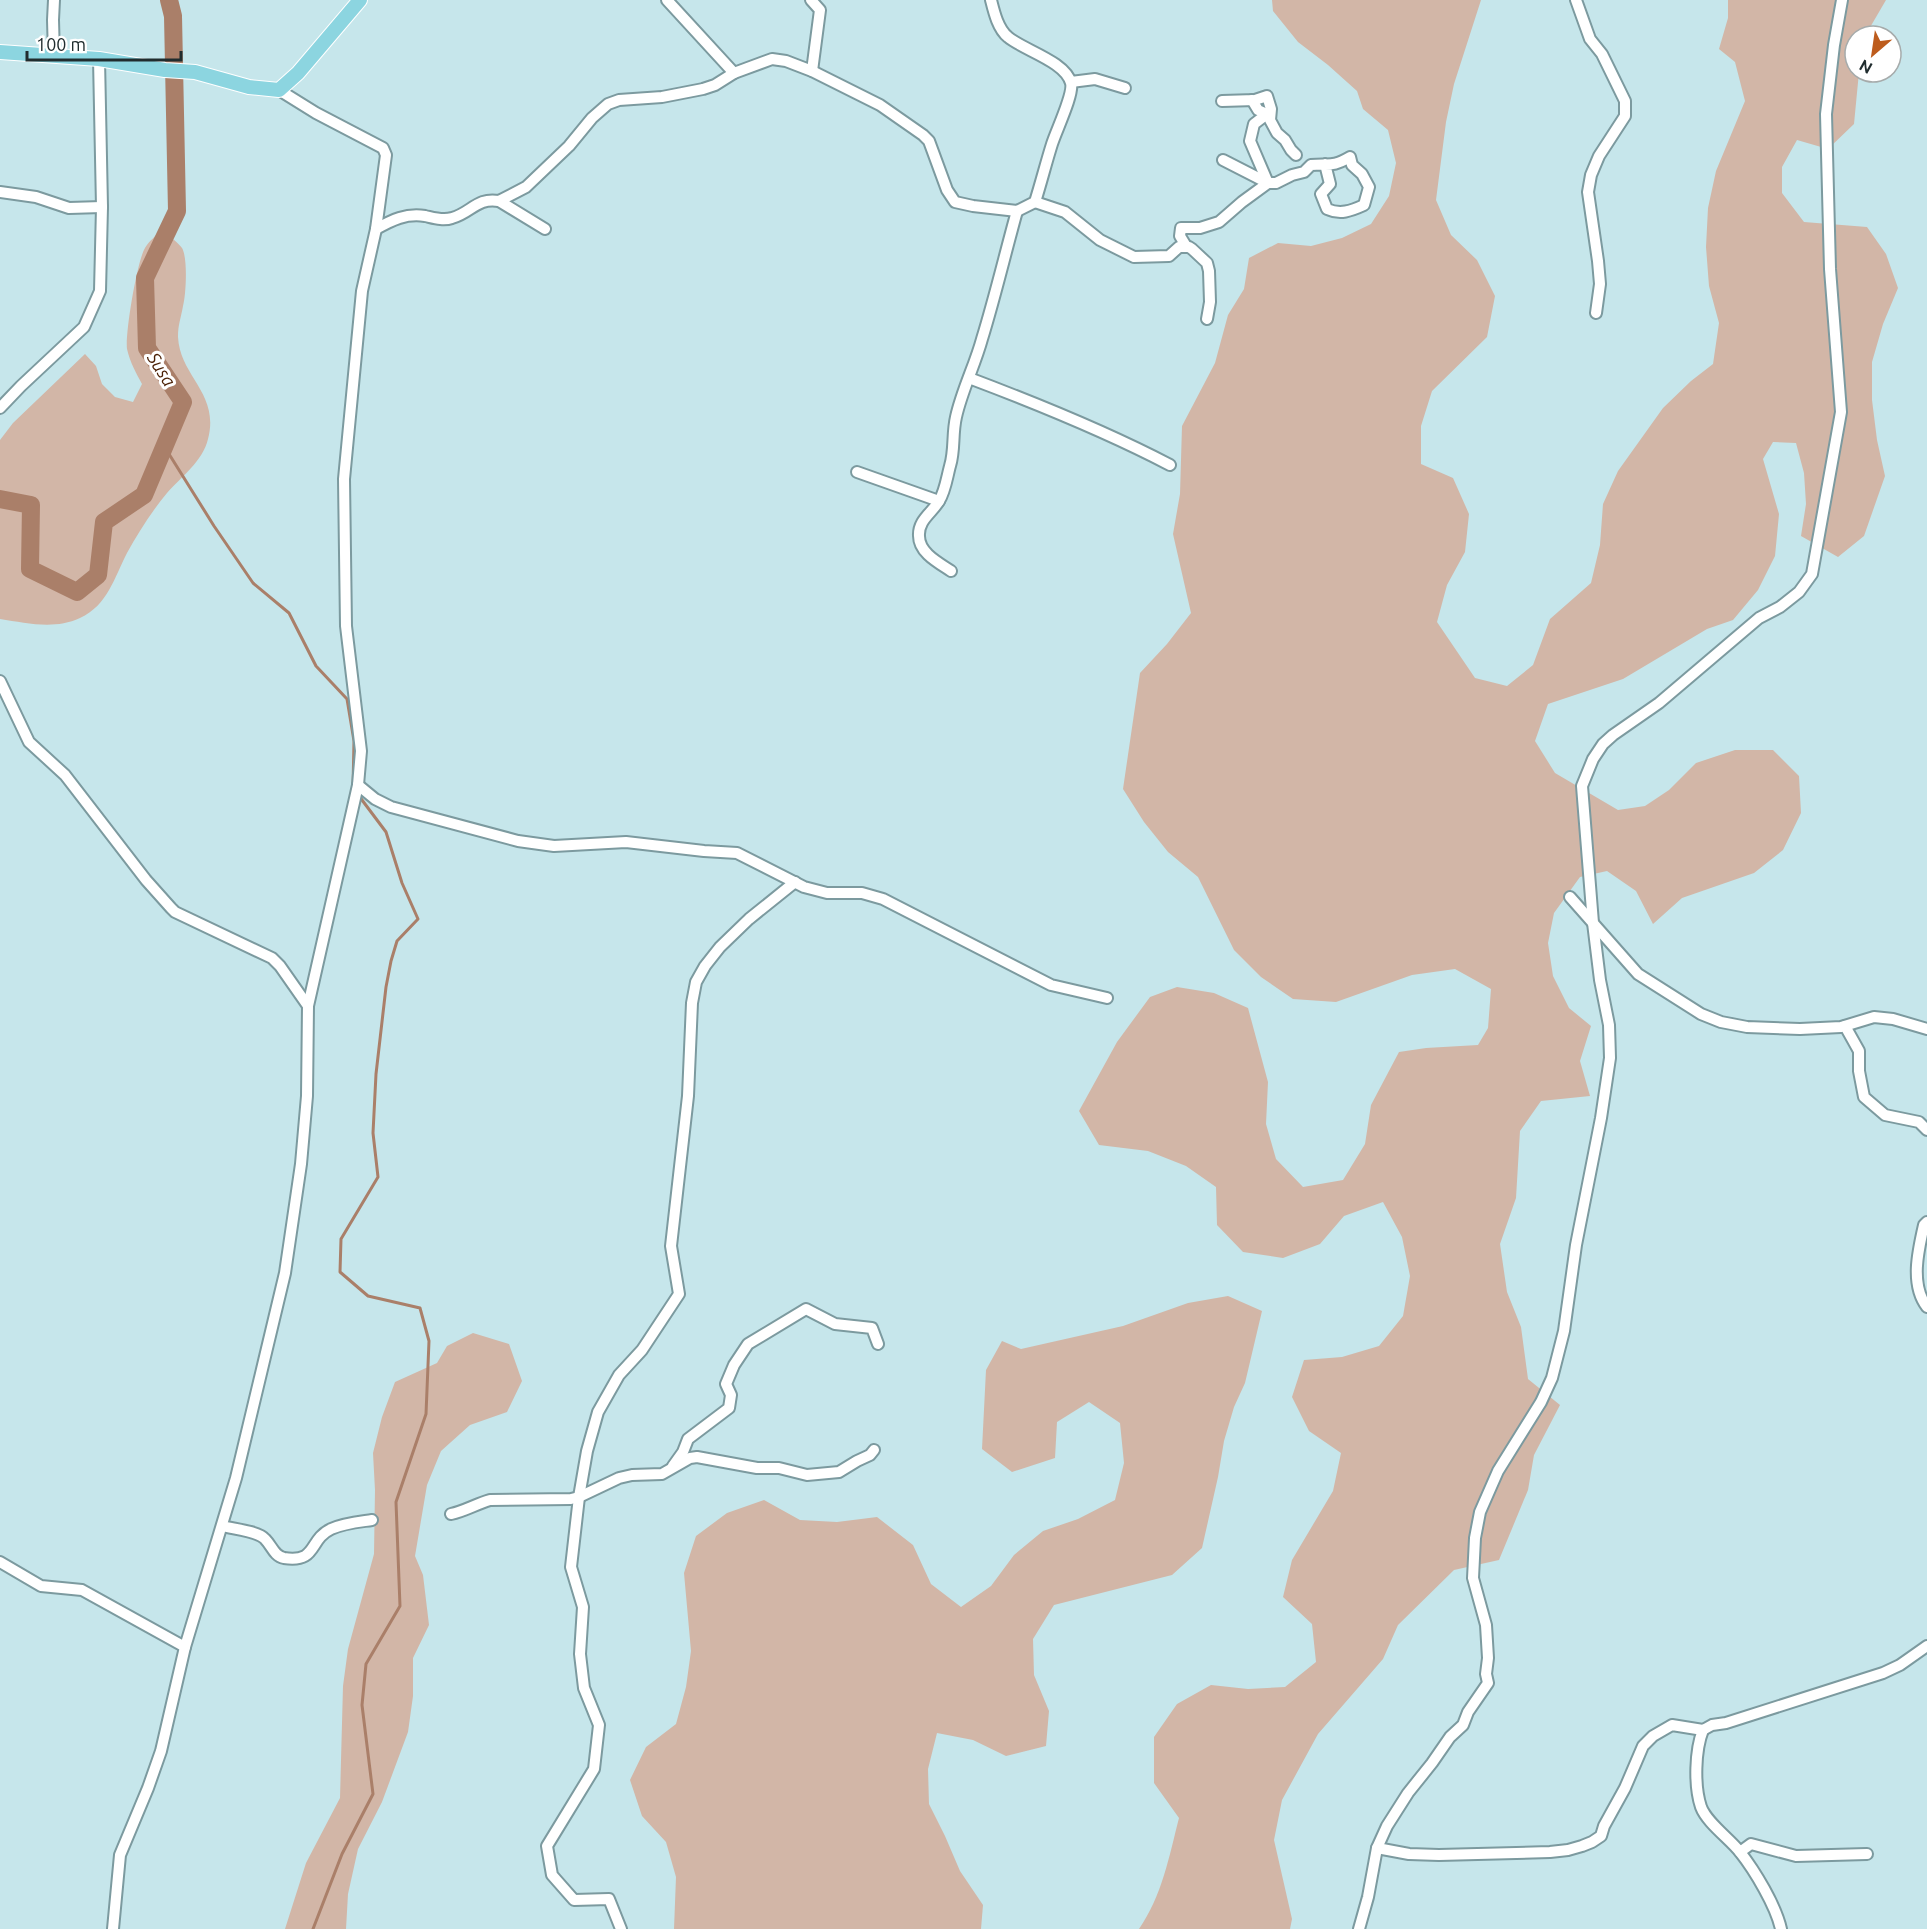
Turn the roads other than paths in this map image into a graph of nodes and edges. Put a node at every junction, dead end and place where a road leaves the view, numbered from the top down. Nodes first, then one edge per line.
1 (54, 0) edge
2 (360, 0) edge
3 (668, 0) edge
4 (811, 0) edge
5 (991, 0) edge
6 (1576, 0) edge
7 (1842, 0) edge
8 (0, 52) edge
9 (54, 56) junction
10 (99, 59) junction
11 (812, 71) junction
12 (734, 73) junction
13 (1071, 82) junction
14 (1125, 88) dead end
15 (279, 90) junction
16 (1252, 100) junction
17 (1222, 101) dead end
18 (1296, 155) dead end
19 (1223, 160) dead end
20 (1325, 164) junction
21 (1268, 183) junction
22 (0, 192) edge
23 (499, 201) junction
24 (1035, 202) junction
25 (102, 207) junction
26 (1017, 211) junction
27 (376, 229) junction
28 (545, 229) dead end
29 (1186, 246) junction
30 (1596, 313) dead end
31 (1207, 319) dead end
32 (969, 378) junction
33 (0, 408) edge
34 (1170, 465) dead end
35 (857, 472) dead end
36 (939, 501) junction
37 (951, 571) dead end
38 (0, 681) edge
39 (357, 791) junction
40 (795, 882) junction
41 (1570, 897) dead end
42 (1593, 923) junction
43 (1107, 998) dead end
44 (308, 1006) junction
45 (1845, 1026) junction
46 (1927, 1029) edge
47 (1927, 1130) edge
48 (1927, 1221) edge
49 (1927, 1307) edge
50 (878, 1344) dead end
51 (874, 1450) dead end
52 (671, 1469) junction
53 (579, 1497) junction
54 (451, 1514) dead end
55 (372, 1520) dead end
56 (222, 1526) junction
57 (0, 1562) edge
58 (1927, 1646) edge
59 (185, 1647) junction
60 (1703, 1730) junction
61 (1377, 1848) junction
62 (1740, 1852) junction
63 (1868, 1854) dead end
64 (113, 1929) edge
65 (621, 1929) edge
66 (1359, 1929) edge
67 (1781, 1929) edge

1 - 9 street
2 - 15 main road
3 - 12 street
4 - 11 street
5 - 13 street
6 - 30 street
7 - 42 street
8 - 9 main road
9 - 10 main road
10 - 15 main road
10 - 25 street
11 - 12 street
11 - 26 street
12 - 23 street
13 - 14 street
13 - 24 street
15 - 27 street
16 - 17 street
16 - 18 street
16 - 21 street
19 - 21 street
20 - 20 street
20 - 21 street
21 - 29 street
22 - 25 street
23 - 27 street
23 - 28 street
24 - 26 street
24 - 29 street
25 - 33 street
26 - 32 street
27 - 39 street
29 - 31 street
32 - 34 street
32 - 36 street
35 - 36 street
36 - 37 street
38 - 44 street
39 - 40 street
39 - 44 street
40 - 43 street
40 - 53 street
41 - 42 street
42 - 45 street
42 - 61 street
44 - 56 street
45 - 46 street
45 - 47 street
48 - 49 street
50 - 52 street
51 - 52 street
52 - 53 street
53 - 54 street
53 - 65 street
55 - 56 street
56 - 59 street
57 - 59 street
58 - 60 street
59 - 64 street
60 - 61 street
60 - 62 street
61 - 66 street
62 - 63 street
62 - 67 street

